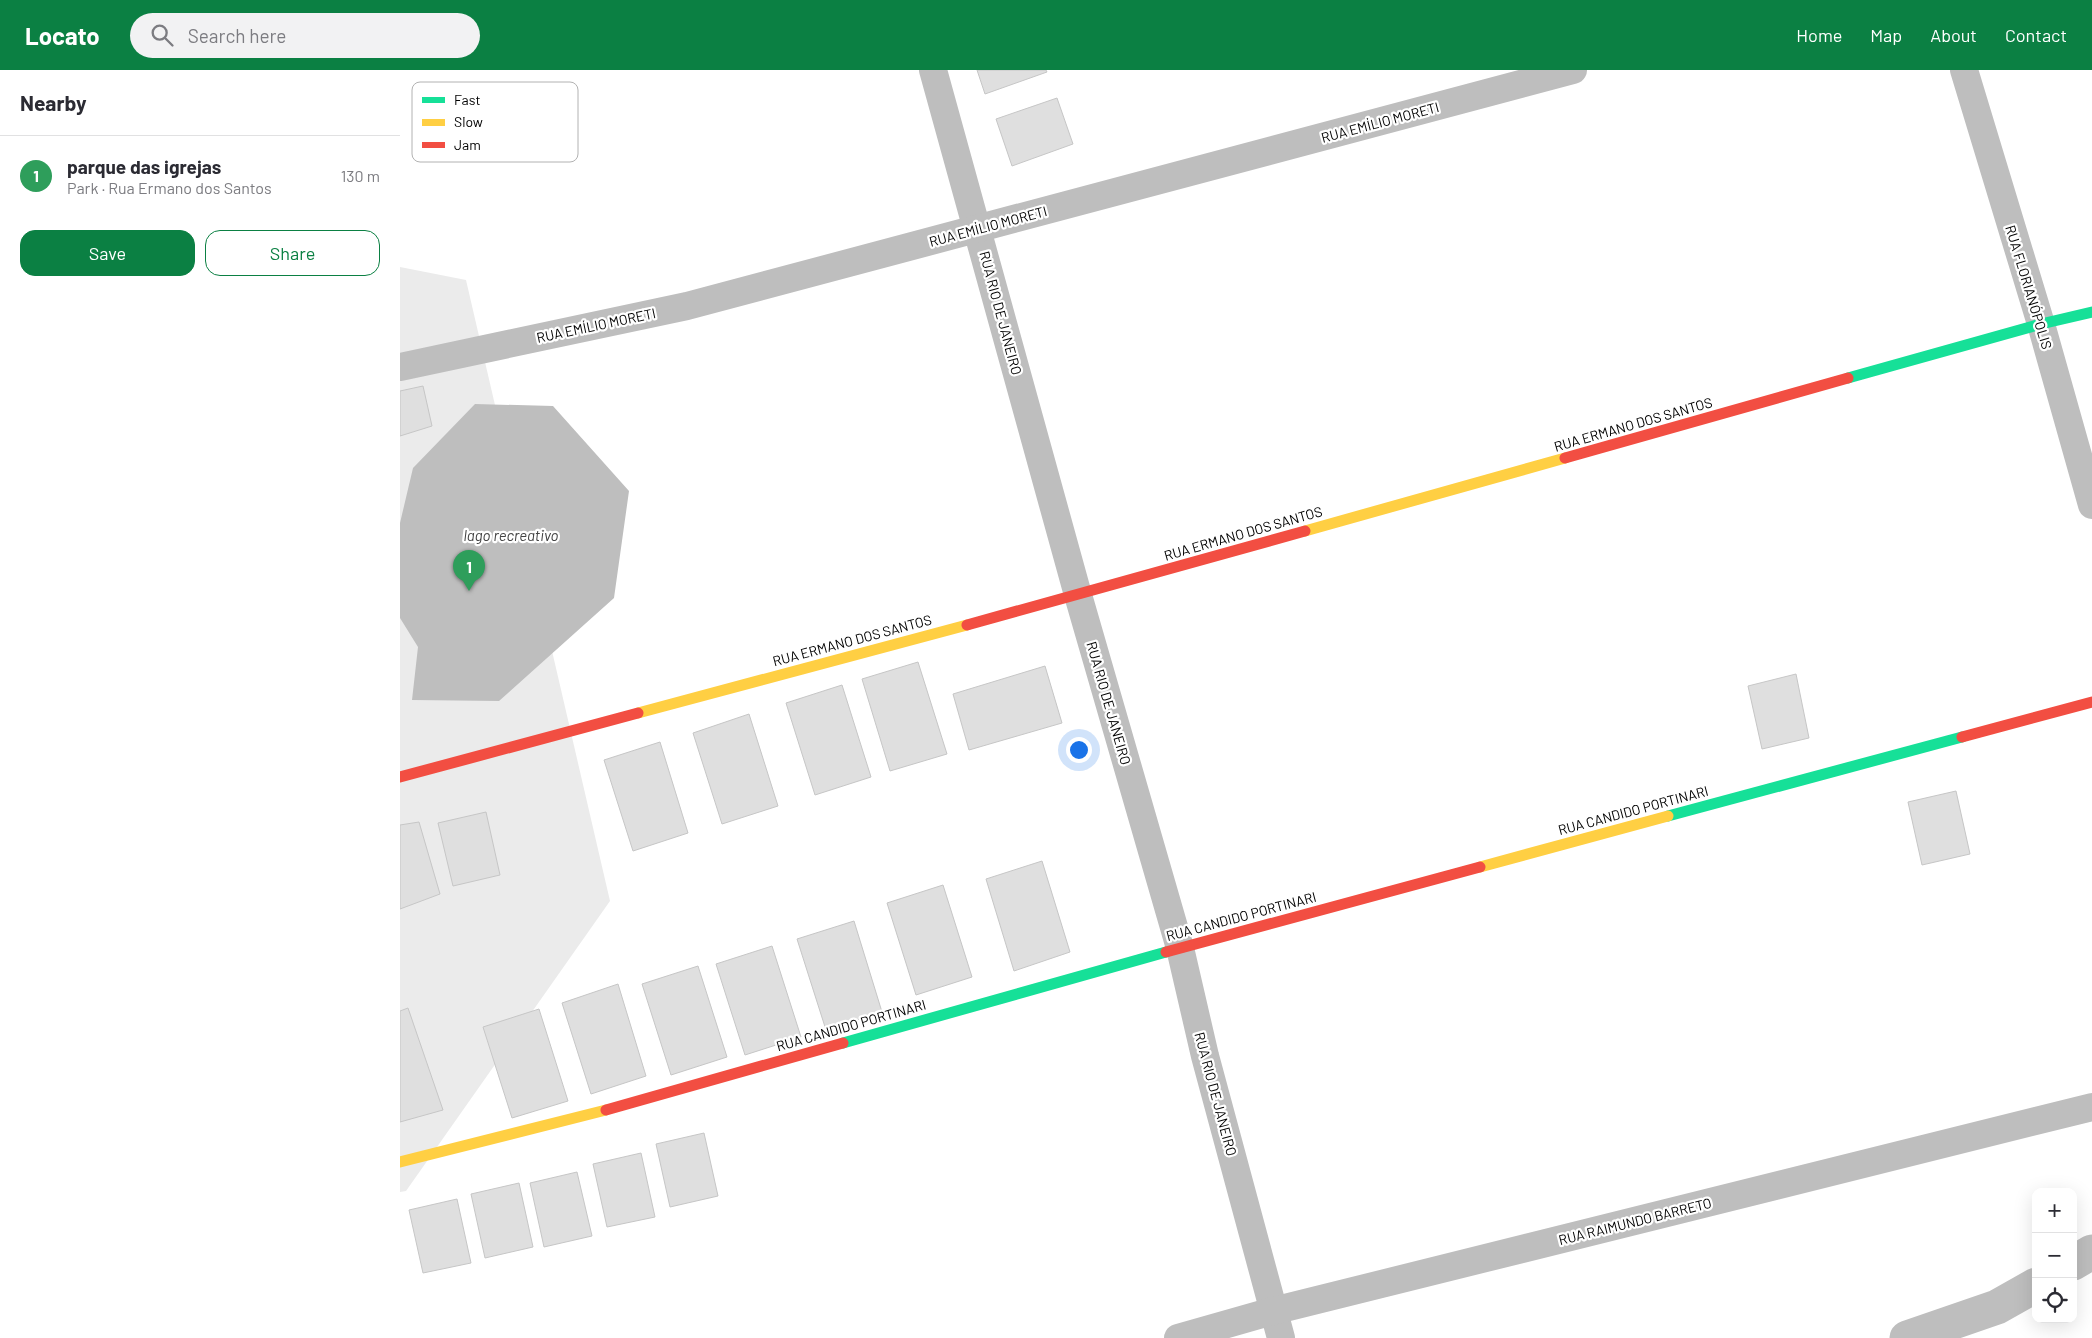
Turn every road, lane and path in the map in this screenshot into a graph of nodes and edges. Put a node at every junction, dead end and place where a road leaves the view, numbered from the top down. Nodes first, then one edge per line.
1 (933, 70) edge
2 (1573, 70) edge
3 (1964, 70) edge
4 (978, 228) junction
5 (2092, 312) edge
6 (2041, 324) junction
7 (400, 367) edge
8 (2092, 505) edge
9 (1078, 595) junction
10 (2092, 702) edge
11 (400, 777) edge
12 (1180, 948) junction
13 (2092, 1107) edge
14 (400, 1162) edge
15 (1273, 1311) junction
16 (1178, 1338) edge
17 (1281, 1338) edge

1 - 4 street, RUA RIO DE JANEIRO
2 - 4 street, RUA EMÍLIO MORETI
3 - 6 street, RUA FLORIANÓPOLIS
4 - 7 street, RUA EMÍLIO MORETI
4 - 9 street, RUA RIO DE JANEIRO
5 - 6 street, RUA ERMANO DOS SANTOS
6 - 8 street, RUA FLORIANÓPOLIS
6 - 9 street, RUA ERMANO DOS SANTOS
9 - 11 street, RUA ERMANO DOS SANTOS
9 - 12 street, RUA RIO DE JANEIRO
10 - 12 street, RUA CANDIDO PORTINARI
12 - 14 street, RUA CANDIDO PORTINARI
12 - 15 street, RUA RIO DE JANEIRO
13 - 15 street, RUA RAIMUNDO BARRETO
15 - 16 street, RUA RAIMUNDO BARRETO
15 - 17 street, RUA RIO DE JANEIRO

